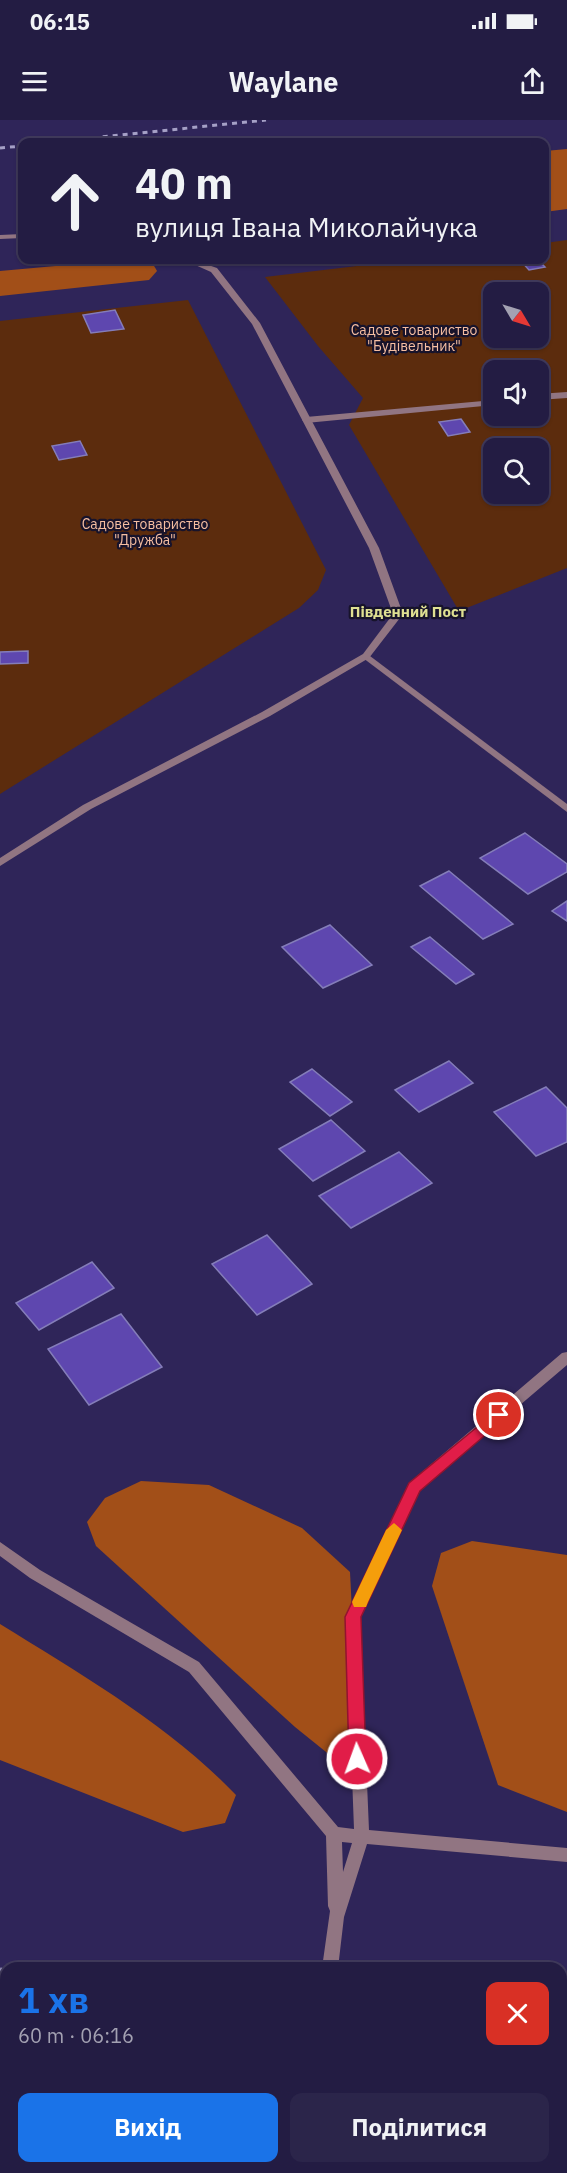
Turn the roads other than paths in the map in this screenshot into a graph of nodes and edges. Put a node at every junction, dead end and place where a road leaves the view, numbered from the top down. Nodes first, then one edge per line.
1 (18, 236) edge
2 (0, 237) edge
3 (198, 264) edge
4 (567, 395) edge
5 (549, 396) edge
6 (483, 403) edge
7 (306, 420) junction
8 (366, 656) junction
9 (567, 809) edge
10 (0, 863) edge
11 (567, 1357) edge
12 (0, 1548) edge
13 (334, 1834) junction
14 (362, 1837) junction
15 (567, 1855) edge
16 (336, 1917) junction
17 (331, 1962) edge

1 - 2 street
3 - 7 street
4 - 5 street
6 - 7 street
7 - 8 street
8 - 9 street
8 - 10 street
11 - 14 street
12 - 13 street
13 - 14 street
13 - 16 street
14 - 15 street
14 - 16 street
16 - 17 street

